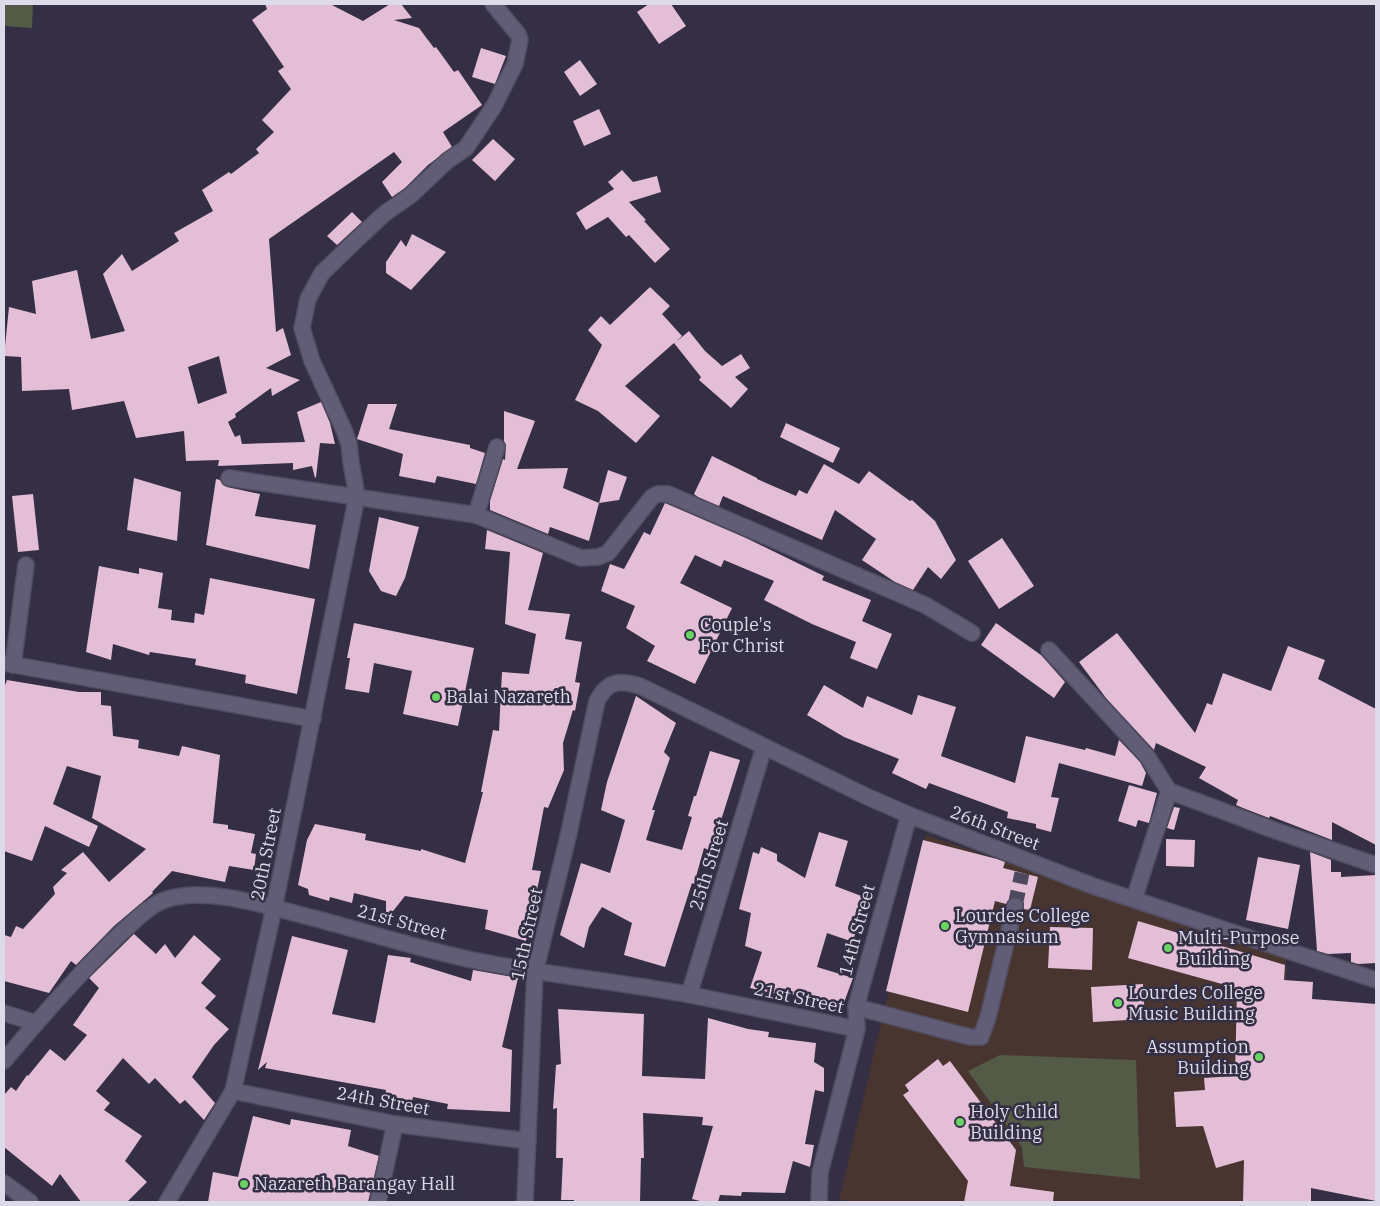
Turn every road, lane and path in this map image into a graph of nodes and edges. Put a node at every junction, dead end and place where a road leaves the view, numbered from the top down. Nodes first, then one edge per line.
1 (494, 4) edge
2 (497, 447) dead end
3 (229, 478) dead end
4 (357, 496) junction
5 (476, 515) junction
6 (26, 565) dead end
7 (972, 632) dead end
8 (1049, 650) dead end
9 (8, 664) edge
10 (612, 684) joint
11 (312, 719) junction
12 (764, 747) junction
13 (1169, 791) junction
14 (909, 814) junction
15 (1376, 865) edge
16 (1134, 899) junction
17 (1015, 906) tunnel mouth
18 (274, 908) junction
19 (535, 972) junction
20 (1376, 980) edge
21 (689, 995) junction
22 (856, 1007) junction
23 (4, 1013) edge
24 (36, 1023) junction
25 (857, 1029) junction
26 (4, 1062) edge
27 (233, 1091) junction
28 (396, 1124) junction
29 (528, 1141) junction
30 (4, 1183) edge
31 (30, 1202) edge
32 (167, 1202) edge
33 (378, 1202) edge
34 (526, 1202) edge
35 (820, 1202) edge

1 - 4 street
2 - 5 street
3 - 4 street
4 - 5 street
4 - 11 street, 20th Street
5 - 7 street
6 - 9 street
8 - 13 street
9 - 11 street
10 - 12 street, 26th Street
10 - 19 street, 15th Street
11 - 18 street, 20th Street
12 - 14 street, 26th Street
12 - 21 street, 25th Street
13 - 15 street
13 - 16 street
14 - 16 street, 26th Street
14 - 22 street, 14th Street
16 - 20 street, 26th Street
17 - 22 street
18 - 19 street, 21st Street
18 - 24 street, 21st Street
18 - 27 street, 20th Street
19 - 21 street, 21st Street
19 - 29 street, 15th Street
21 - 25 street, 21st Street
22 - 25 street, 14th Street
23 - 24 street
24 - 26 street, 21st Street
25 - 35 street, 14th Street
27 - 28 street, 24th Street
27 - 32 street, 20th Street
28 - 29 street, 24th Street
28 - 33 street
29 - 34 street, 15th Street
30 - 31 street

